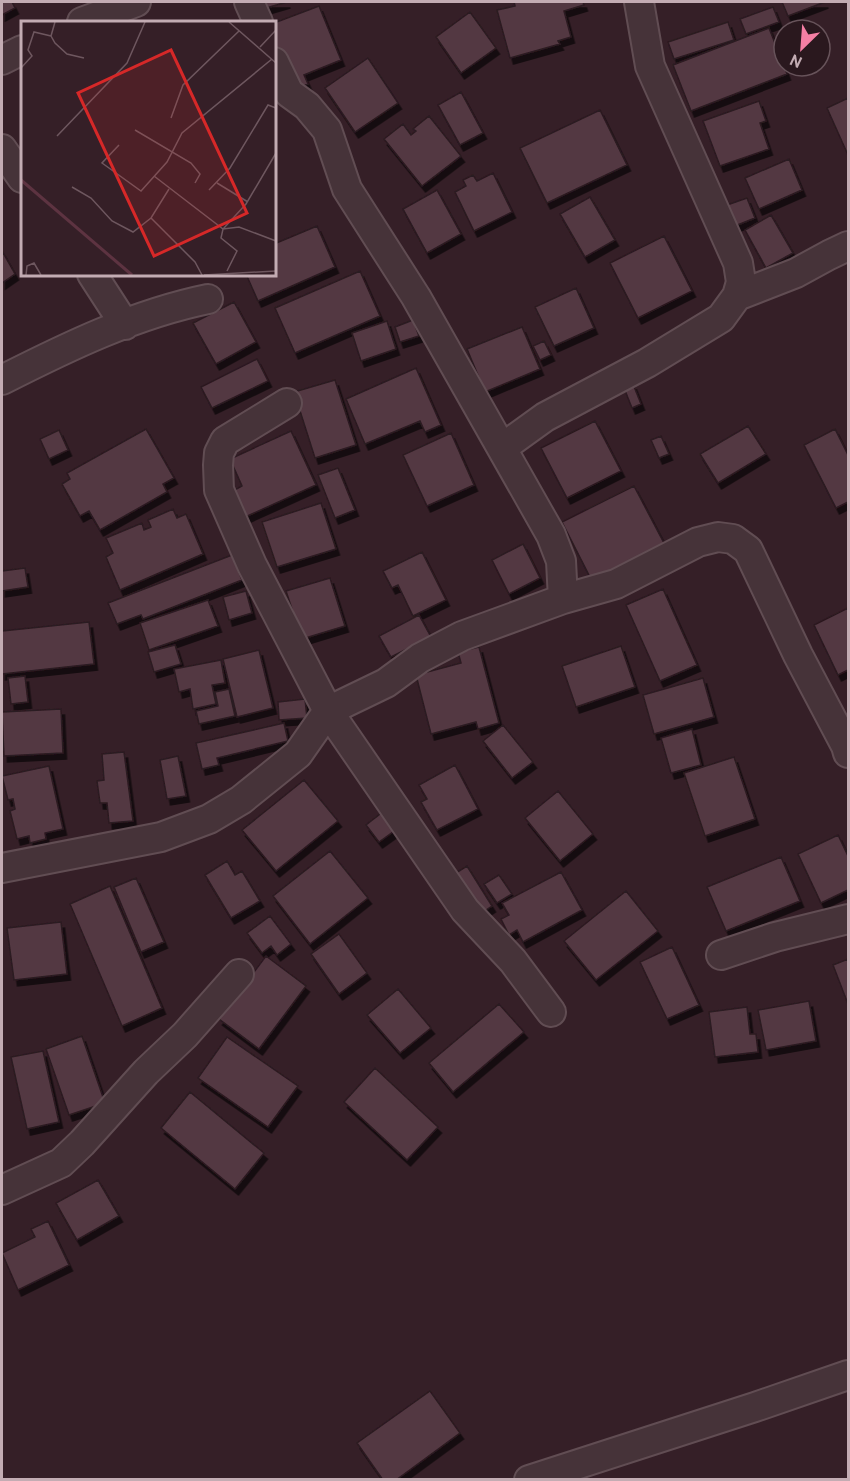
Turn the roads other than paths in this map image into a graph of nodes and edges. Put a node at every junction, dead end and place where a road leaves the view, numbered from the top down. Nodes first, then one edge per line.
1 (136, 2) edge
2 (249, 2) edge
3 (639, 2) edge
4 (85, 21) edge
5 (258, 21) edge
6 (21, 50) edge
7 (2, 60) edge
8 (276, 66) edge
9 (2, 149) edge
10 (21, 177) edge
11 (849, 246) edge
12 (93, 276) edge
13 (737, 296) junction
14 (208, 299) dead end
15 (124, 325) junction
16 (2, 380) edge
17 (287, 403) dead end
18 (502, 448) junction
19 (563, 599) junction
20 (328, 711) junction
21 (849, 753) edge
22 (2, 868) edge
23 (849, 919) edge
24 (721, 955) dead end
25 (239, 974) dead end
26 (551, 1012) dead end
27 (2, 1190) edge
28 (849, 1375) edge
29 (529, 1479) edge

1 - 4 street
2 - 5 street
3 - 13 street
6 - 7 street
8 - 18 street
9 - 10 street
11 - 13 street
12 - 15 street
13 - 18 street
14 - 15 street
15 - 16 street
17 - 20 street
18 - 19 street
19 - 20 street
19 - 21 street
20 - 22 street
20 - 26 street
23 - 24 street
25 - 27 street
28 - 29 street

